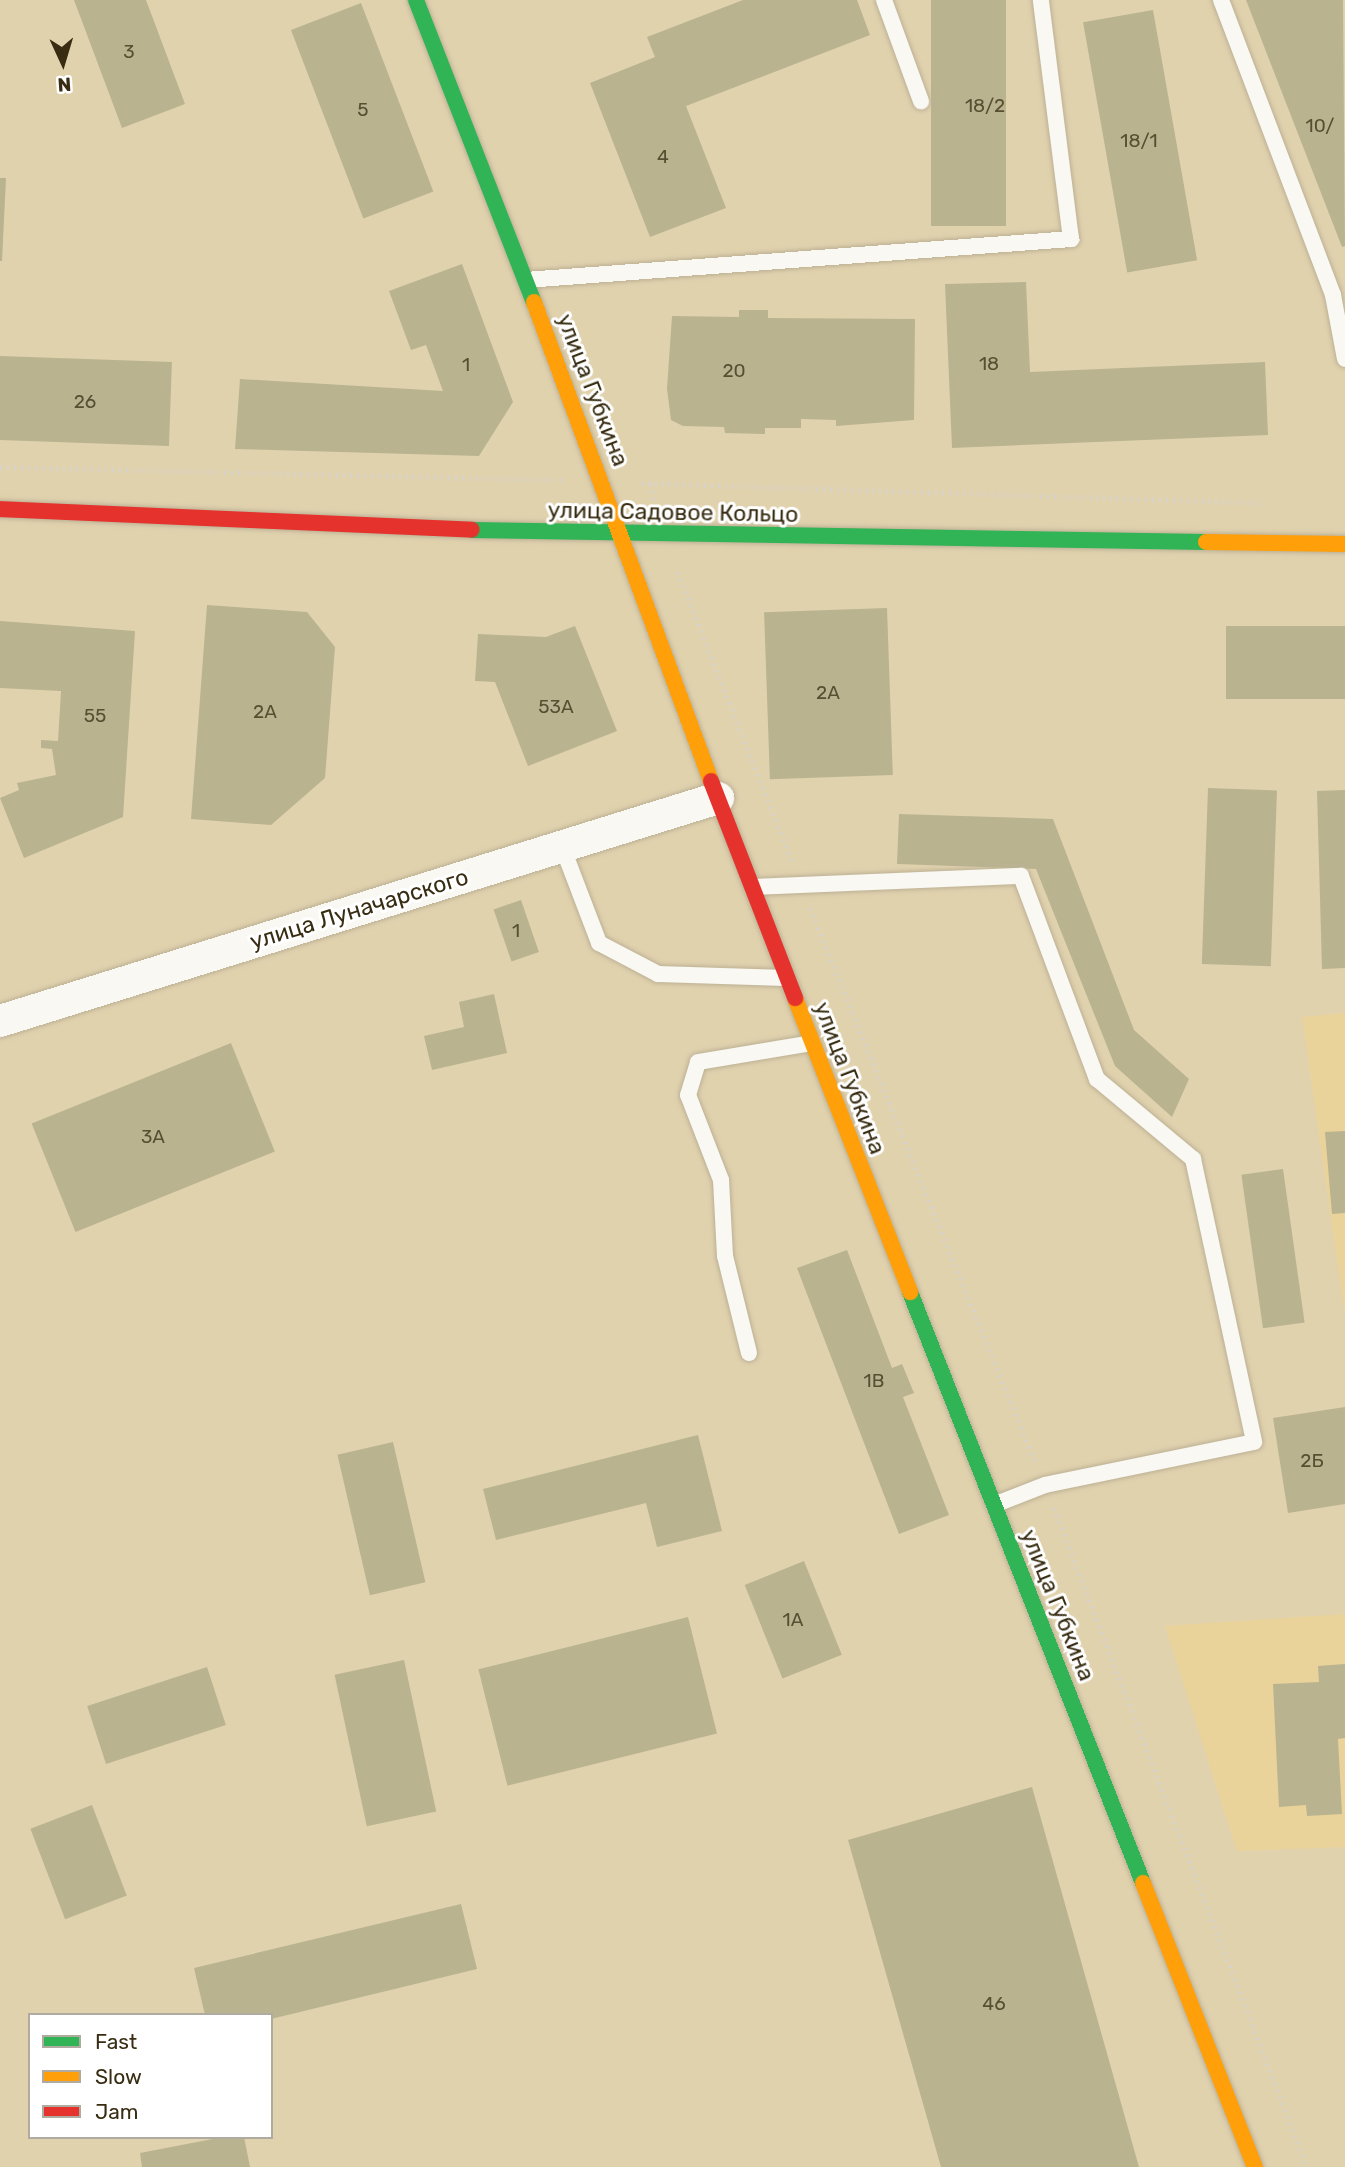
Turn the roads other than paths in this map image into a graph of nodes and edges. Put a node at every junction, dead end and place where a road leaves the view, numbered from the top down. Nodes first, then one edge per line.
1 (416, 0) edge
2 (884, 0) edge
3 (1041, 0) edge
4 (1220, 0) edge
5 (921, 101) dead end
6 (526, 280) junction
7 (1345, 359) edge
8 (0, 509) edge
9 (616, 536) junction
10 (1345, 544) edge
11 (718, 798) junction
12 (562, 846) junction
13 (754, 887) junction
14 (787, 978) junction
15 (0, 1021) edge
16 (812, 1044) junction
17 (749, 1353) dead end
18 (994, 1505) junction
19 (1255, 2167) edge

1 - 6 street, улица Губкина
2 - 5 lane
3 - 6 lane
4 - 7 lane
6 - 9 street, улица Губкина
8 - 9 street, улица Садовое Кольцо
9 - 10 street, улица Садовое Кольцо
9 - 11 street, улица Губкина
11 - 12 street, улица Луначарского
11 - 13 street, улица Губкина
12 - 14 lane
12 - 15 street, улица Луначарского
13 - 14 street, улица Губкина
13 - 18 lane
14 - 16 street, улица Губкина
16 - 17 lane
16 - 18 street, улица Губкина
18 - 19 street, улица Губкина

